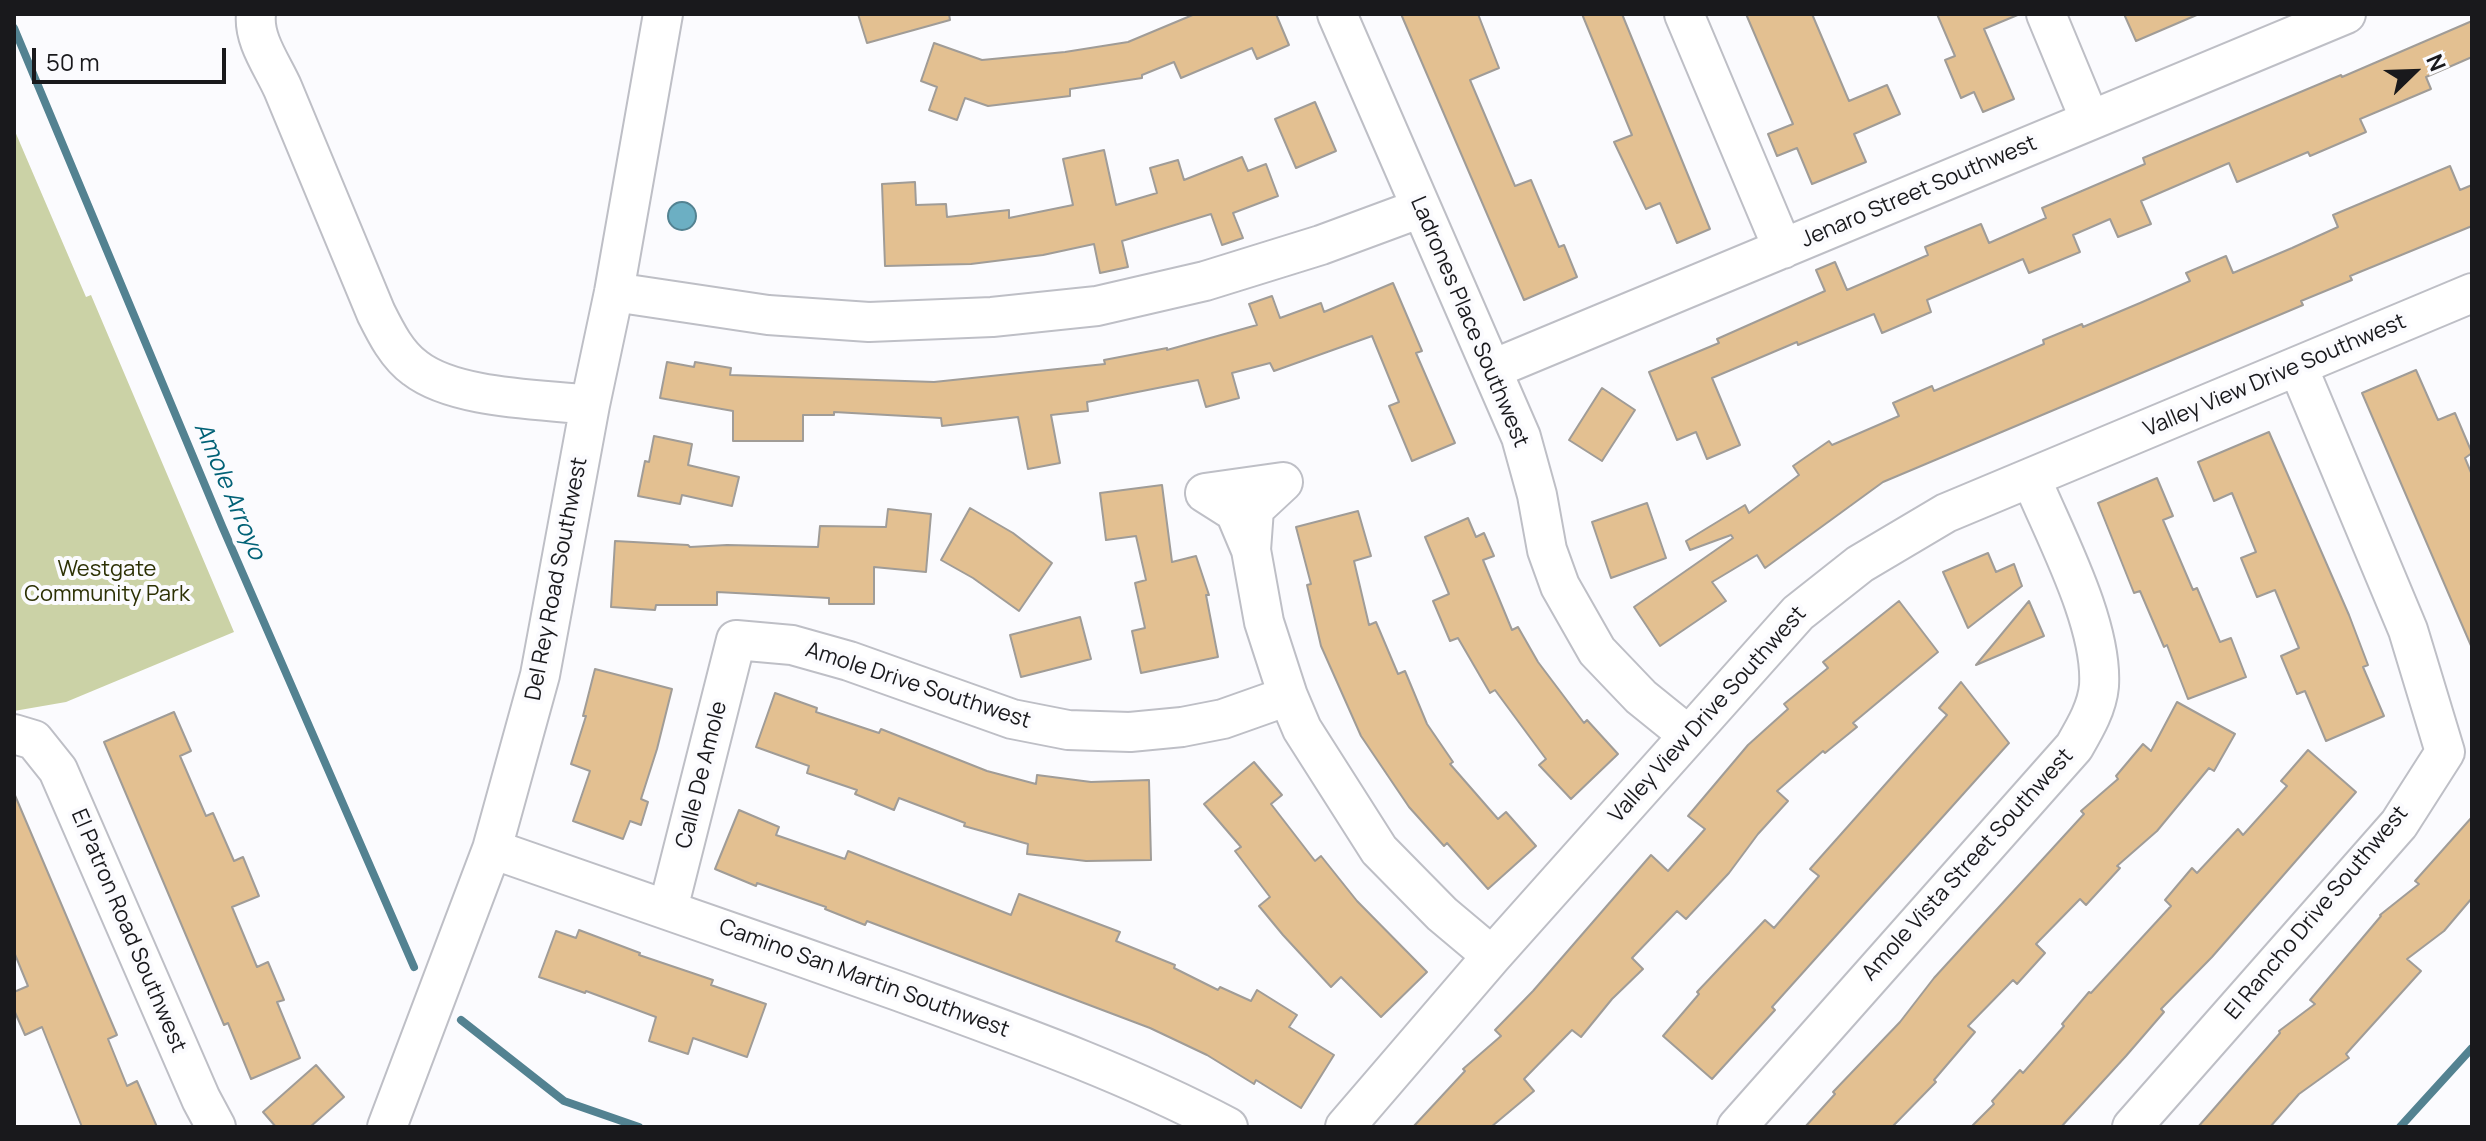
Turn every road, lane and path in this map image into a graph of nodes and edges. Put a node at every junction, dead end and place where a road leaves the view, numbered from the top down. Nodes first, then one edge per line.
1 (256, 14) edge
2 (663, 14) edge
3 (1337, 14) edge
4 (1684, 14) edge
5 (2046, 14) edge
6 (2346, 14) edge
7 (2090, 120) junction
8 (1421, 208) junction
9 (1783, 249) junction
10 (614, 292) junction
11 (2472, 293) edge
12 (2298, 367) junction
13 (1493, 369) junction
14 (590, 405) junction
15 (2031, 478) junction
16 (1251, 550) dead end
17 (736, 640) joint
18 (1288, 696) junction
19 (1688, 735) junction
20 (24, 737) edge
21 (492, 849) junction
22 (668, 909) junction
23 (1492, 956) junction
24 (216, 1127) edge
25 (387, 1127) edge
26 (1228, 1127) edge
27 (1345, 1127) edge
28 (1737, 1127) edge
29 (2132, 1127) edge

1 - 14 street
2 - 10 street, Del Rey Road Southwest
3 - 8 street, Ladrones Place Southwest
4 - 9 street
5 - 7 street
6 - 7 street, Jenaro Street Southwest
7 - 9 street, Jenaro Street Southwest
8 - 10 street
8 - 13 street, Ladrones Place Southwest
9 - 13 street, Jenaro Street Southwest
10 - 14 street, Del Rey Road Southwest
11 - 12 street, Valley View Drive Southwest
12 - 15 street, Valley View Drive Southwest
12 - 29 street, El Rancho Drive Southwest
13 - 19 street, Ladrones Place Southwest
14 - 21 street, Del Rey Road Southwest
15 - 19 street, Valley View Drive Southwest
15 - 28 street, Amole Vista Street Southwest
16 - 18 street
17 - 18 street, Amole Drive Southwest
17 - 22 street, Calle De Amole
18 - 23 street
19 - 23 street, Valley View Drive Southwest
20 - 24 street, El Patron Road Southwest
21 - 22 street, Camino San Martin Southwest
21 - 25 street, Del Rey Road Southwest
22 - 26 street, Camino San Martin Southwest
23 - 27 street, Valley View Drive Southwest

